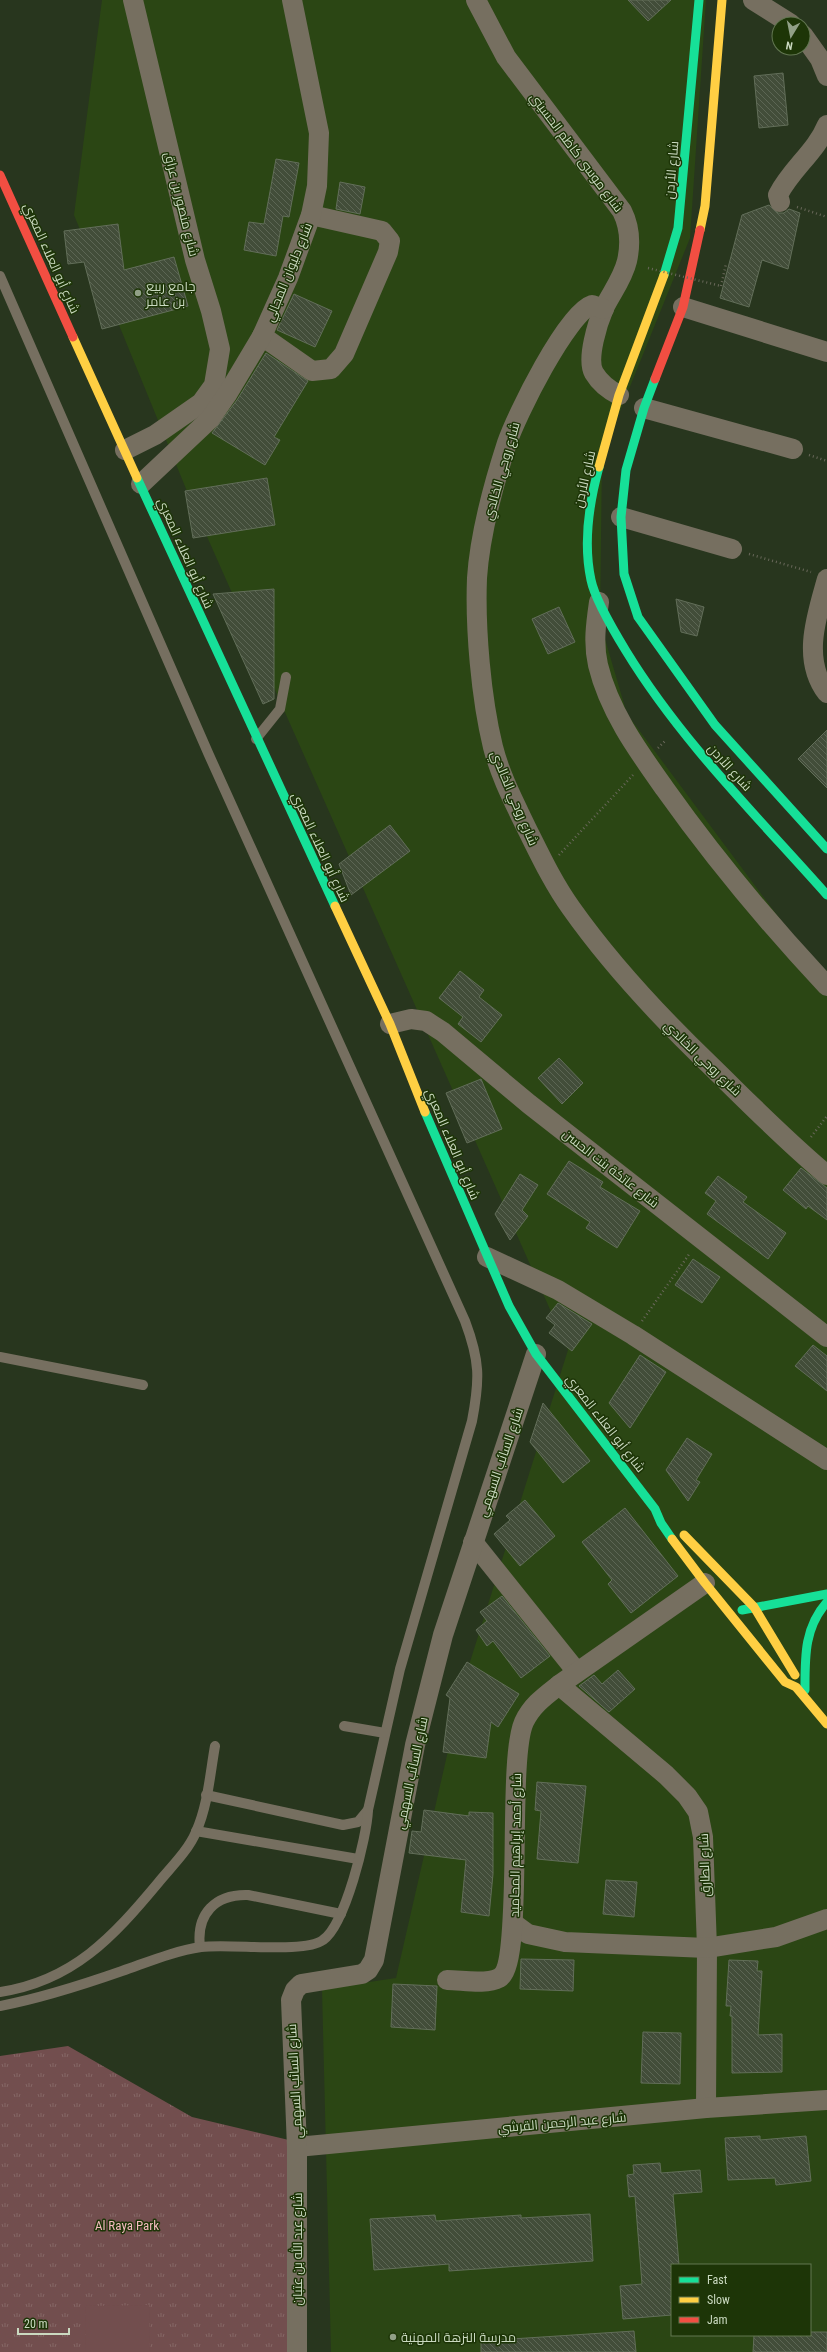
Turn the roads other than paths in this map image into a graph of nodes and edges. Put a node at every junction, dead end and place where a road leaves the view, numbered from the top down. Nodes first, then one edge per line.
1 (133, 0) edge
2 (292, 0) edge
3 (476, 0) edge
4 (699, 0) edge
5 (722, 0) edge
6 (756, 1) edge
7 (779, 16) edge
8 (811, 46) edge
9 (827, 76) edge
10 (827, 125) edge
11 (0, 175) edge
12 (780, 202) road end
13 (310, 215) junction
14 (0, 276) edge
15 (683, 307) junction
16 (604, 309) junction
17 (262, 336) junction
18 (827, 352) edge
19 (619, 395) junction
20 (208, 408) junction
21 (644, 408) junction
22 (793, 449) dead end
23 (126, 450) junction
24 (141, 484) junction
25 (621, 517) junction
26 (732, 549) road end
27 (820, 576) edge
28 (599, 602) junction
29 (286, 677) dead end
30 (827, 693) edge
31 (256, 738) junction
32 (827, 849) edge
33 (827, 895) edge
34 (827, 986) edge
35 (390, 1024) junction
36 (827, 1175) edge
37 (487, 1257) junction
38 (827, 1337) edge
39 (536, 1354) junction
40 (0, 1357) edge
41 (143, 1385) dead end
42 (827, 1460) edge
43 (655, 1509) junction
44 (473, 1542) junction
45 (705, 1583) junction
46 (827, 1594) edge
47 (827, 1602) edge
48 (754, 1607) junction
49 (730, 1612) junction
50 (577, 1672) junction
51 (559, 1685) junction
52 (796, 1687) junction
53 (805, 1697) junction
54 (827, 1724) edge
55 (344, 1726) dead end
56 (385, 1733) junction
57 (215, 1746) dead end
58 (206, 1795) junction
59 (368, 1810) junction
60 (196, 1831) junction
61 (358, 1859) junction
62 (341, 1914) junction
63 (827, 1919) edge
64 (513, 1923) junction
65 (200, 1947) junction
66 (707, 1948) junction
67 (448, 1980) dead end
68 (0, 1992) edge
69 (0, 2006) edge
70 (827, 2100) edge
71 (706, 2108) junction
72 (297, 2147) junction
73 (297, 2352) edge

1 - 20 street, شارع منصور بن عراق
2 - 13 street, شارع دليوان المجالي
3 - 16 street, شارع موسى كاظم الحسيني
4 - 19 main road, شارع الأردن
5 - 15 main road, شارع الأردن
6 - 7 street
8 - 9 street
10 - 12 street
11 - 23 main road, شارع أبو العلاء المعري
13 - 17 street, شارع دليوان المجالي
13 - 17 street
14 - 56 lane
15 - 18 street
15 - 21 main road, شارع الأردن
16 - 19 street, شارع موسى كاظم الحسيني
16 - 36 street, شارع روحي الخالدي
17 - 20 street, شارع دليوان المجالي
19 - 28 main road, شارع الأردن
20 - 23 street, شارع دليوان المجالي
20 - 24 street, شارع دليوان المجالي
21 - 22 street
21 - 25 main road, شارع الأردن
23 - 24 main road, شارع أبو العلاء المعري
24 - 31 main road, شارع أبو العلاء المعري
25 - 26 street
25 - 32 main road, شارع الأردن
27 - 30 street
28 - 33 main road, شارع الأردن
28 - 34 street
29 - 31 lane
31 - 35 main road, شارع أبو العلاء المعري
35 - 37 main road, شارع أبو العلاء المعري
35 - 38 street, شارع عاتكة بنت الحسن
37 - 39 main road, شارع أبو العلاء المعري
37 - 42 street
39 - 43 main road, شارع أبو العلاء المعري
39 - 44 street, شارع السائب السهمي
40 - 41 lane
43 - 45 main road, شارع أبو العلاء المعري
43 - 48 main road, شارع أبو العلاء المعري
44 - 50 street
44 - 72 street, شارع السائب السهمي
45 - 49 main road, شارع أبو العلاء المعري
45 - 50 street, شارع أحمد إبراهيم المحاميد
46 - 48 main road
47 - 53 main road
48 - 49 main road
48 - 52 main road, شارع أبو العلاء المعري
49 - 52 main road, شارع أبو العلاء المعري
50 - 51 street, شارع أحمد إبراهيم المحاميد
51 - 64 street, شارع أحمد إبراهيم المحاميد
51 - 66 street, شارع الطارق
52 - 53 main road, شارع أبو العلاء المعري
53 - 54 main road, شارع أبو العلاء المعري
55 - 56 lane
56 - 59 lane
57 - 58 lane
58 - 59 lane
58 - 60 lane
59 - 61 lane
60 - 61 lane
60 - 68 lane
61 - 62 lane
62 - 65 lane
62 - 65 lane
63 - 66 street, شارع أحمد إبراهيم المحاميد
64 - 66 street, شارع أحمد إبراهيم المحاميد
64 - 67 street
65 - 69 lane
66 - 71 street, شارع الطارق
70 - 71 street, شارع عبد الرحمن القرشي
71 - 72 street, شارع عبد الرحمن القرشي
72 - 73 street, شارع عبد الله بن عتبان

